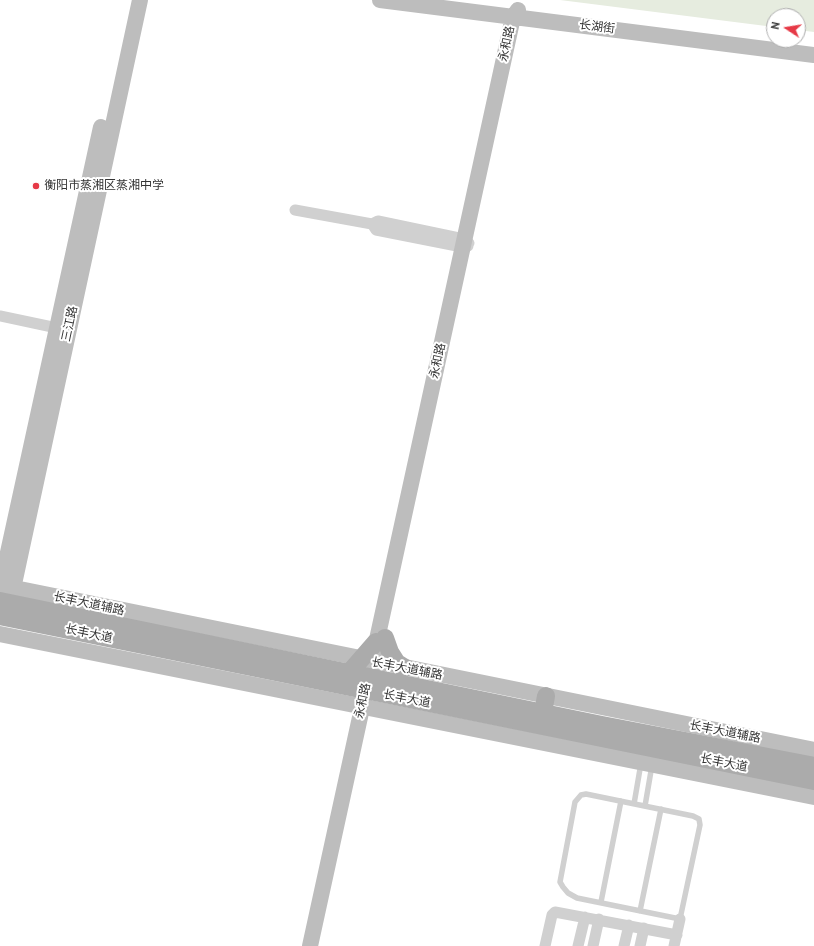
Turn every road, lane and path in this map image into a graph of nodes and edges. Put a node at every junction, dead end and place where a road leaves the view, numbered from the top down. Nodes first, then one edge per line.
1 (129, 0) edge
2 (140, 0) edge
3 (380, 0) edge
4 (441, 0) edge
5 (517, 15) junction
6 (814, 48) edge
7 (814, 55) edge
8 (295, 210) dead end
9 (466, 244) junction
10 (0, 316) edge
11 (57, 328) junction
12 (3, 609) edge
13 (381, 640) junction
14 (405, 668) junction
15 (370, 682) junction
16 (544, 704) junction
17 (649, 749) junction
18 (814, 750) edge
19 (814, 766) edge
20 (814, 781) edge
21 (814, 797) edge
22 (622, 801) junction
23 (634, 804) junction
24 (645, 806) junction
25 (661, 809) junction
26 (601, 902) junction
27 (640, 911) junction
28 (585, 916) junction
29 (599, 919) junction
30 (680, 919) junction
31 (629, 925) junction
32 (644, 928) junction
33 (677, 935) junction
34 (310, 946) edge
35 (318, 946) edge
36 (545, 946) edge
37 (578, 946) edge
38 (593, 946) edge
39 (624, 946) edge
40 (640, 946) edge
41 (674, 946) edge

1 - 11 main road, 三江路
2 - 12 main road, 三江路
3 - 5 main road, 长湖街
4 - 5 main road, 长湖街
5 - 6 main road, 长湖街
5 - 7 main road, 长湖街
5 - 9 main road, 永和路
8 - 9 street
9 - 13 main road, 永和路
10 - 11 street
11 - 12 main road, 三江路
12 - 15 main road, 长丰大道
12 - 15 main road, 长丰大道辅路
12 - 15 main road, 长丰大道
13 - 14 main road
13 - 15 main road
14 - 15 main road, 长丰大道辅路
14 - 16 main road, 长丰大道辅路
15 - 16 main road, 长丰大道
15 - 17 main road, 长丰大道
15 - 34 main road, 永和路
15 - 35 main road, 永和路
16 - 17 main road, 长丰大道
16 - 18 main road, 长丰大道辅路
17 - 19 main road, 长丰大道
17 - 20 main road, 长丰大道
17 - 21 main road
17 - 23 lane
17 - 24 lane
22 - 23 lane
22 - 26 lane
22 - 26 lane
23 - 24 lane
24 - 25 lane
25 - 27 lane
25 - 30 lane
26 - 27 lane
27 - 30 lane
28 - 29 street
28 - 36 street
28 - 37 street
29 - 31 street
29 - 38 street
30 - 33 street
31 - 32 street
31 - 39 street
32 - 33 street
32 - 40 street
33 - 41 street

